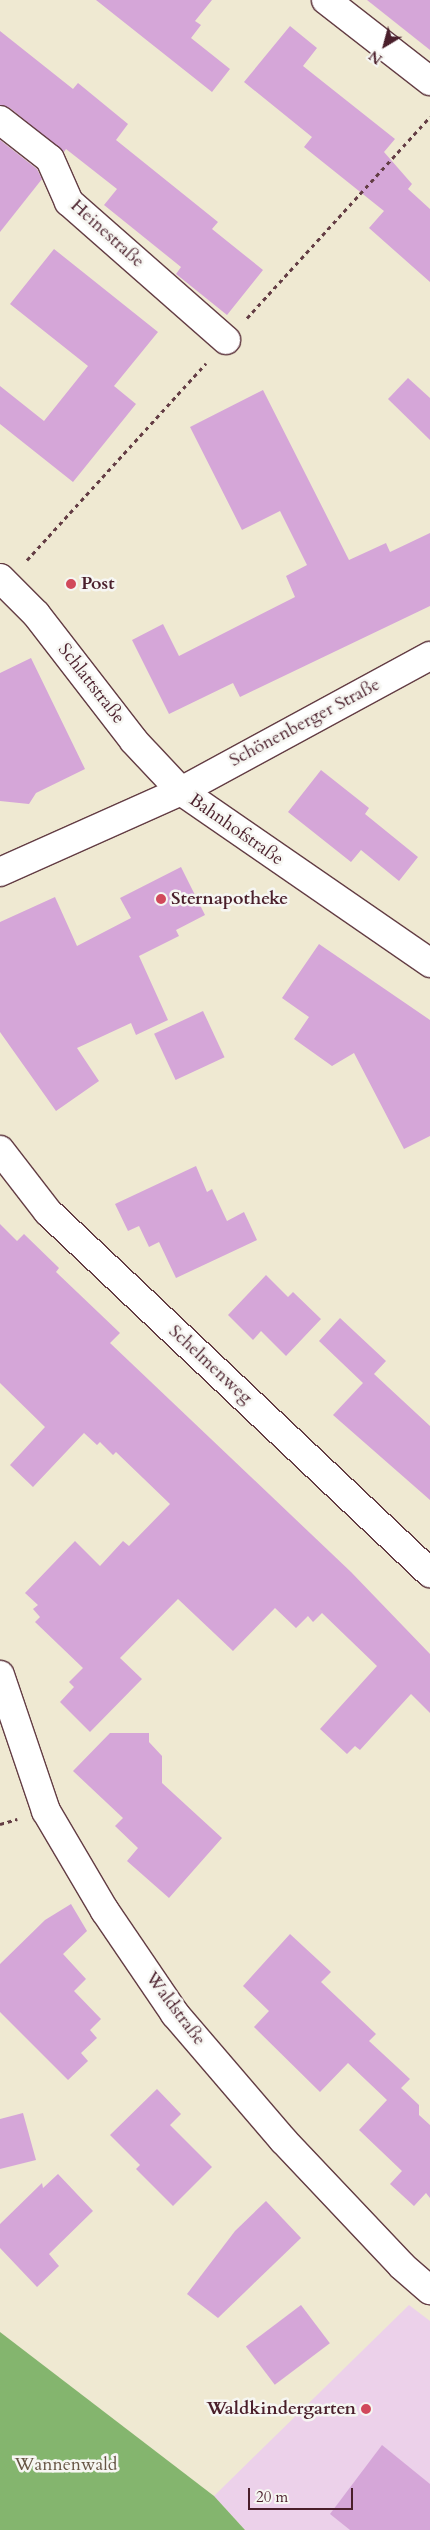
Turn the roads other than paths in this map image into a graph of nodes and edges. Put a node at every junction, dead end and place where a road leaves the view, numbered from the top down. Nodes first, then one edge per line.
1 (326, 0) edge
2 (430, 81) edge
3 (0, 120) edge
4 (226, 340) dead end
5 (0, 578) edge
6 (430, 656) edge
7 (181, 791) junction
8 (0, 872) edge
9 (430, 963) edge
10 (0, 1150) edge
11 (430, 1573) edge
12 (0, 1675) edge
13 (430, 2290) edge

1 - 2 street
3 - 4 street, Heinestraße
5 - 7 street, Schlattstraße
6 - 7 street, Schönenberger Straße
7 - 8 street, Bahnhofstraße
7 - 9 street, Bahnhofstraße
10 - 11 street, Schelmenweg
12 - 13 street, Waldstraße

